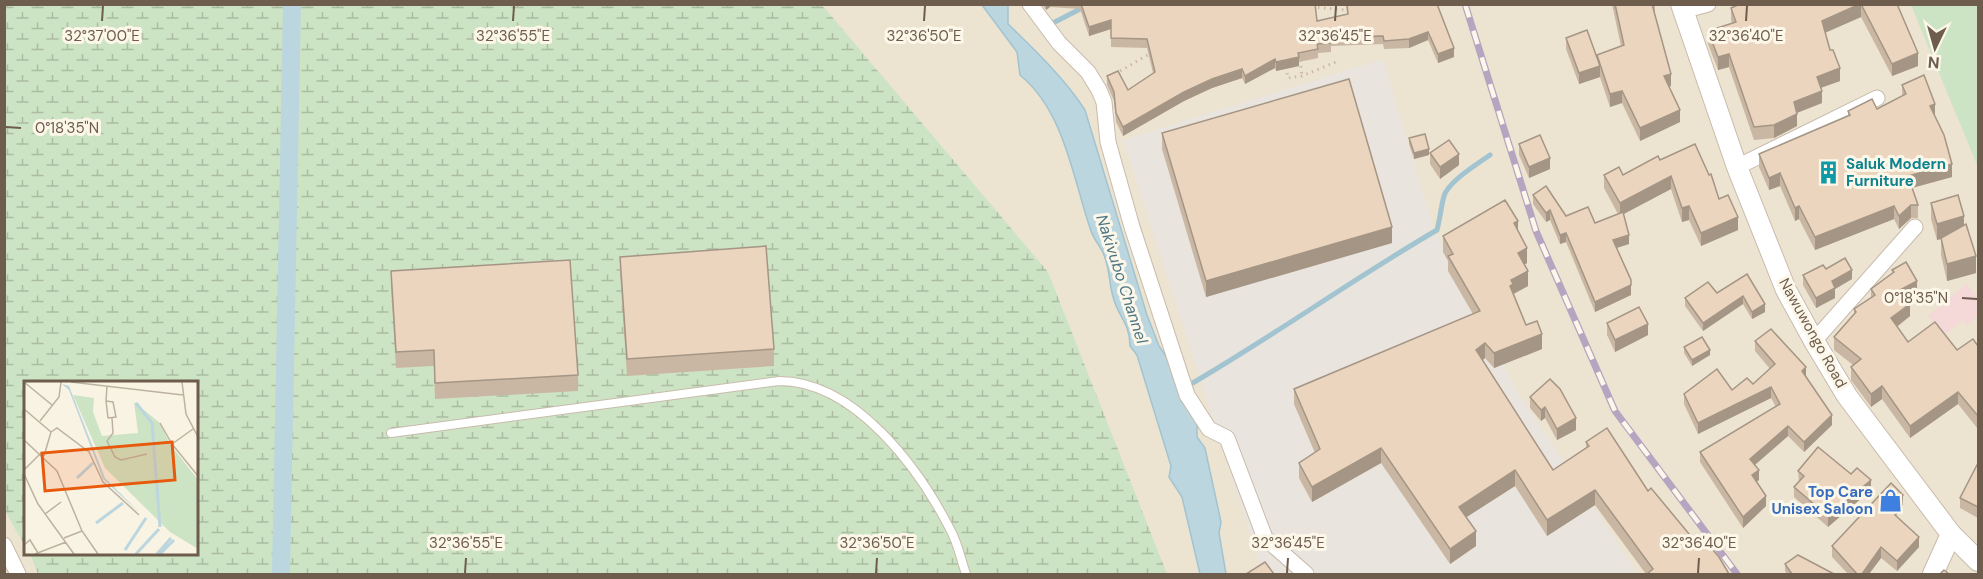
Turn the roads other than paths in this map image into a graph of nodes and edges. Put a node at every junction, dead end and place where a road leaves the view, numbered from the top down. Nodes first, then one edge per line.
1 (1030, 4) edge
2 (1708, 4) edge
3 (1681, 8) edge
4 (1877, 98) dead end
5 (1737, 166) junction
6 (1915, 227) dead end
7 (1814, 341) junction
8 (391, 433) dead end
9 (1951, 534) junction
10 (4, 545) edge
11 (1978, 561) edge
12 (18, 574) edge
13 (966, 574) edge
14 (1306, 574) edge
15 (1933, 574) edge

1 - 14 street
2 - 3 street
3 - 5 street, Nawuwongo Road
4 - 5 street
5 - 7 street, Nawuwongo Road
6 - 7 street
7 - 9 street, Nawuwongo Road
8 - 13 lane
9 - 11 street, Nawuwongo Road
9 - 15 street
10 - 12 street

